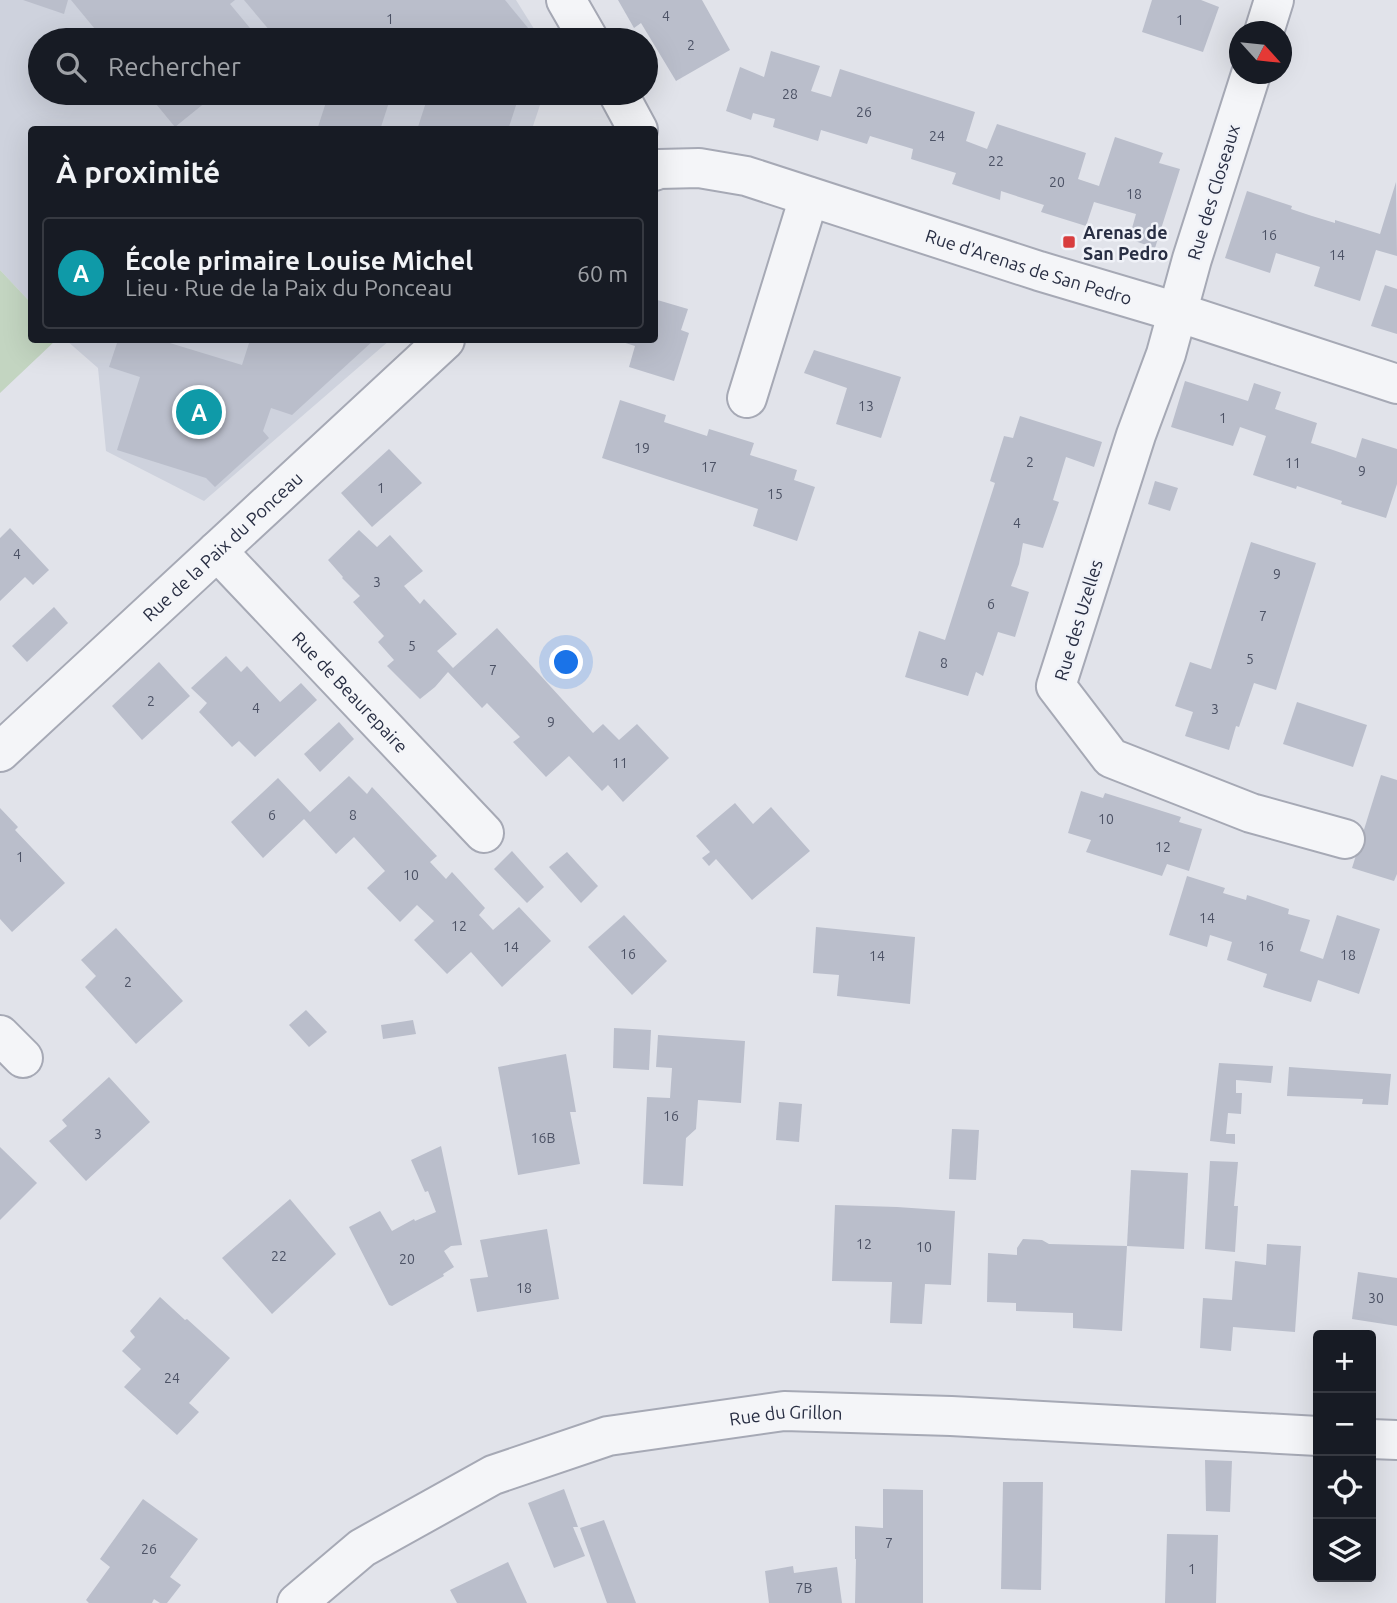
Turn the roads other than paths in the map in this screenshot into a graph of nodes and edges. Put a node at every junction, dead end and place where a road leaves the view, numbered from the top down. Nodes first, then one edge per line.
1 (566, 0) edge
2 (1274, 0) edge
3 (1267, 21) edge
4 (582, 28) edge
5 (1248, 84) edge
6 (624, 105) edge
7 (636, 126) edge
8 (658, 167) edge
9 (809, 197) junction
10 (1177, 312) junction
11 (442, 343) edge
12 (1397, 384) edge
13 (747, 398) dead end
14 (217, 551) junction
15 (0, 752) edge
16 (484, 833) dead end
17 (1345, 839) dead end
18 (1313, 1436) edge
19 (1376, 1439) edge
20 (1397, 1440) edge
21 (297, 1603) edge

1 - 4 street
2 - 3 street
5 - 10 street, Rue des Closeaux
6 - 7 street
8 - 9 street, Rue d'Arenas de San Pedro
9 - 10 street, Rue d'Arenas de San Pedro
9 - 13 street
10 - 12 street, Rue d'Arenas de San Pedro
10 - 17 street, Rue des Uzelles
11 - 14 street, Rue de la Paix du Ponceau
14 - 15 street, Rue de la Paix du Ponceau
14 - 16 street, Rue de Beaurepaire
18 - 21 street, Rue du Grillon
19 - 20 street

